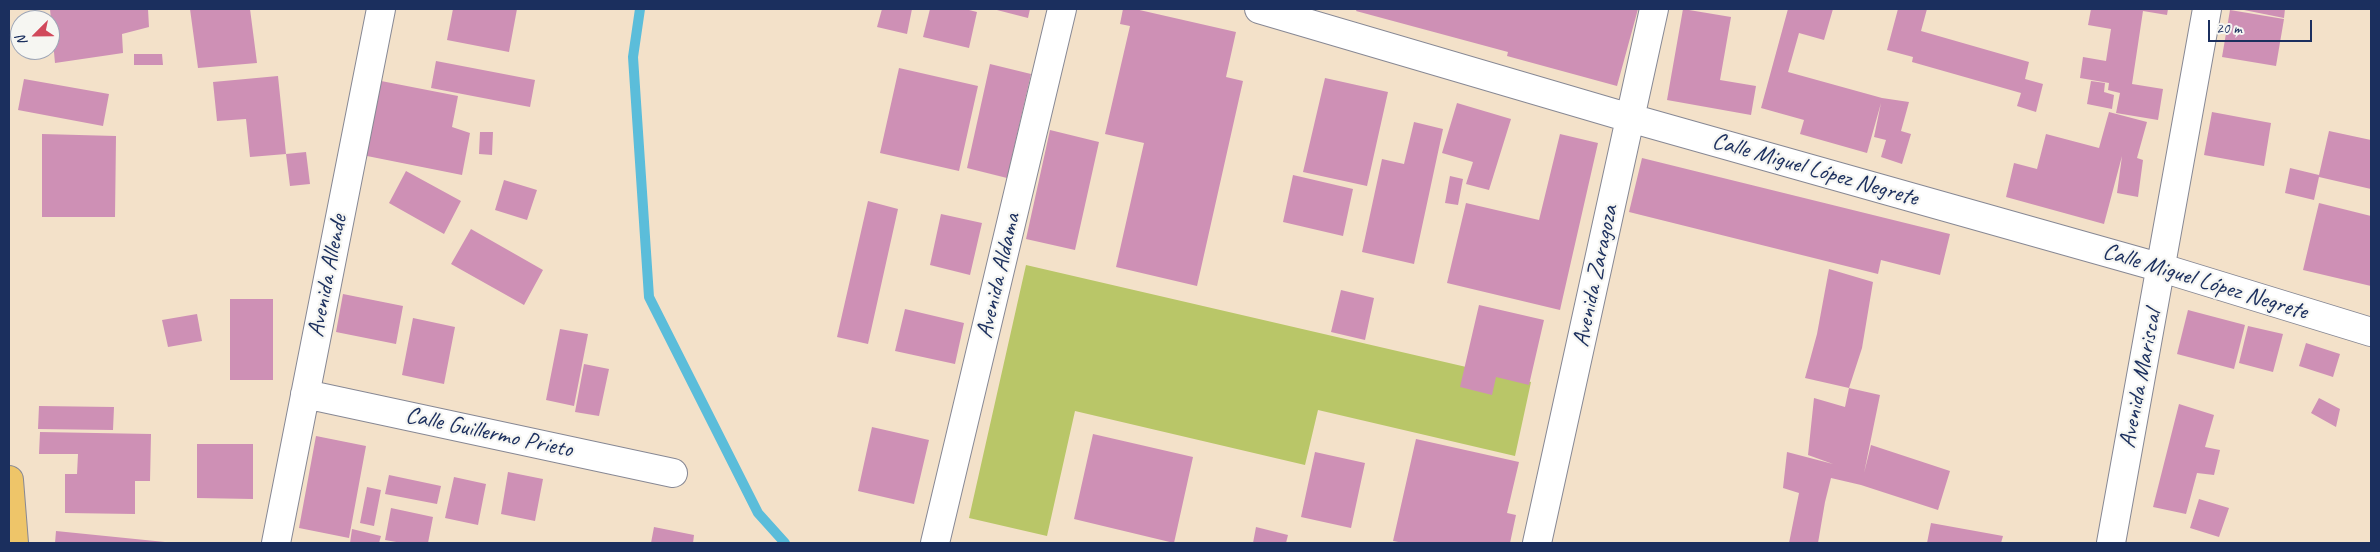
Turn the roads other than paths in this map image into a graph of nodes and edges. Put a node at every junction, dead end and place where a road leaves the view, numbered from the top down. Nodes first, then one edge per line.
1 (381, 9) edge
2 (1062, 9) edge
3 (1259, 9) edge
4 (1654, 9) edge
5 (2208, 9) edge
6 (1630, 118) junction
7 (2162, 268) junction
8 (2371, 332) edge
9 (305, 394) junction
10 (673, 473) dead end
11 (9, 480) edge
12 (940, 542) edge
13 (14, 543) edge
14 (276, 543) edge
15 (1537, 543) edge
16 (2111, 543) edge

1 - 9 street, Avenida Allende
2 - 12 street, Avenida Aldama
3 - 6 street, Calle Miguel López Negrete
4 - 6 street, Avenida Zaragoza
5 - 7 street, Avenida Mariscal
6 - 7 street, Calle Miguel López Negrete
6 - 15 street, Avenida Zaragoza
7 - 8 street, Calle Miguel López Negrete
7 - 16 street, Avenida Mariscal
9 - 10 street, Calle Guillermo Prieto
9 - 14 street, Avenida Allende
11 - 13 main road

